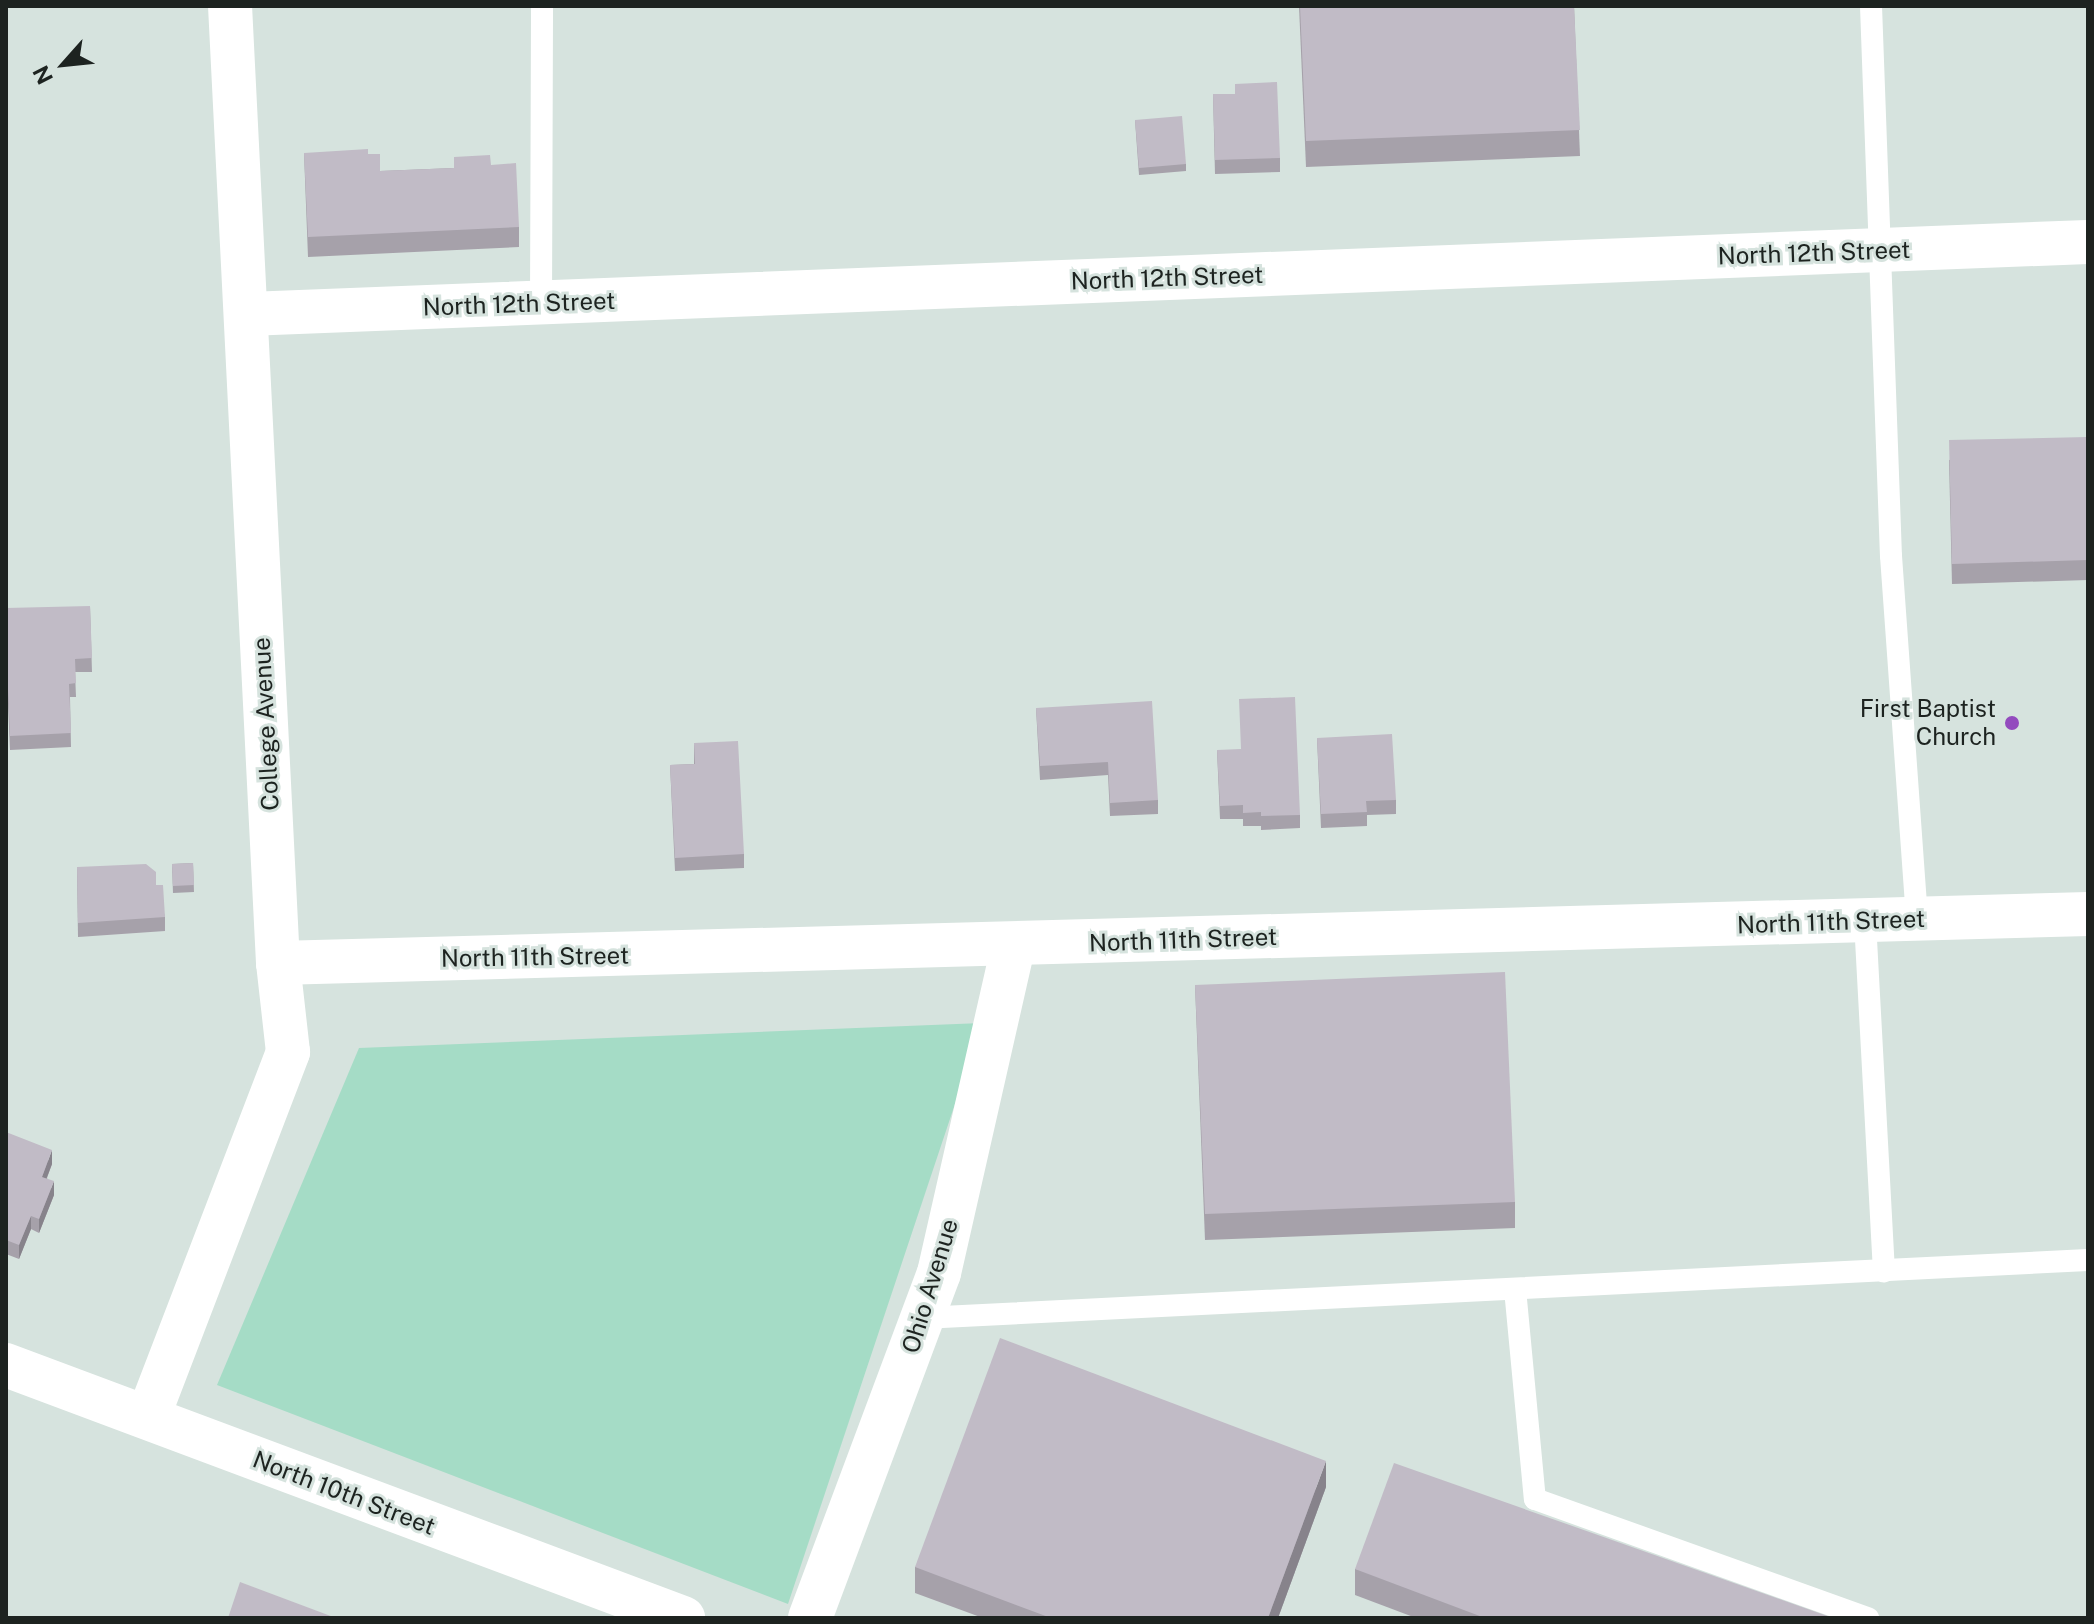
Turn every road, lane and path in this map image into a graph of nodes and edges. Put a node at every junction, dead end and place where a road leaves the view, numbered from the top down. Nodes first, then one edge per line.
1 (230, 6) edge
2 (542, 6) edge
3 (1871, 6) edge
4 (2088, 242) edge
5 (1883, 250) junction
6 (541, 303) junction
7 (246, 314) junction
8 (2088, 914) edge
9 (1917, 919) junction
10 (1865, 921) junction
11 (1014, 944) junction
12 (278, 963) junction
13 (2088, 1260) edge
14 (1884, 1271) junction
15 (1515, 1289) junction
16 (922, 1318) junction
17 (6, 1365) edge
18 (148, 1417) junction
19 (683, 1618) edge
20 (810, 1618) edge
21 (1868, 1618) edge

1 - 7 street, College Avenue
2 - 6 lane
3 - 5 lane
4 - 5 street, North 12th Street
5 - 6 street, North 12th Street
5 - 9 lane
6 - 7 street, North 12th Street
7 - 12 street, College Avenue
8 - 9 street, North 11th Street
9 - 10 street, North 11th Street
10 - 11 street, North 11th Street
10 - 14 lane
11 - 12 street, North 11th Street
11 - 16 street, Ohio Avenue
12 - 18 street, College Avenue
13 - 14 lane
14 - 15 lane
15 - 16 lane
15 - 21 lane
16 - 20 street, Ohio Avenue
17 - 18 street, North 10th Street
18 - 19 street, North 10th Street

